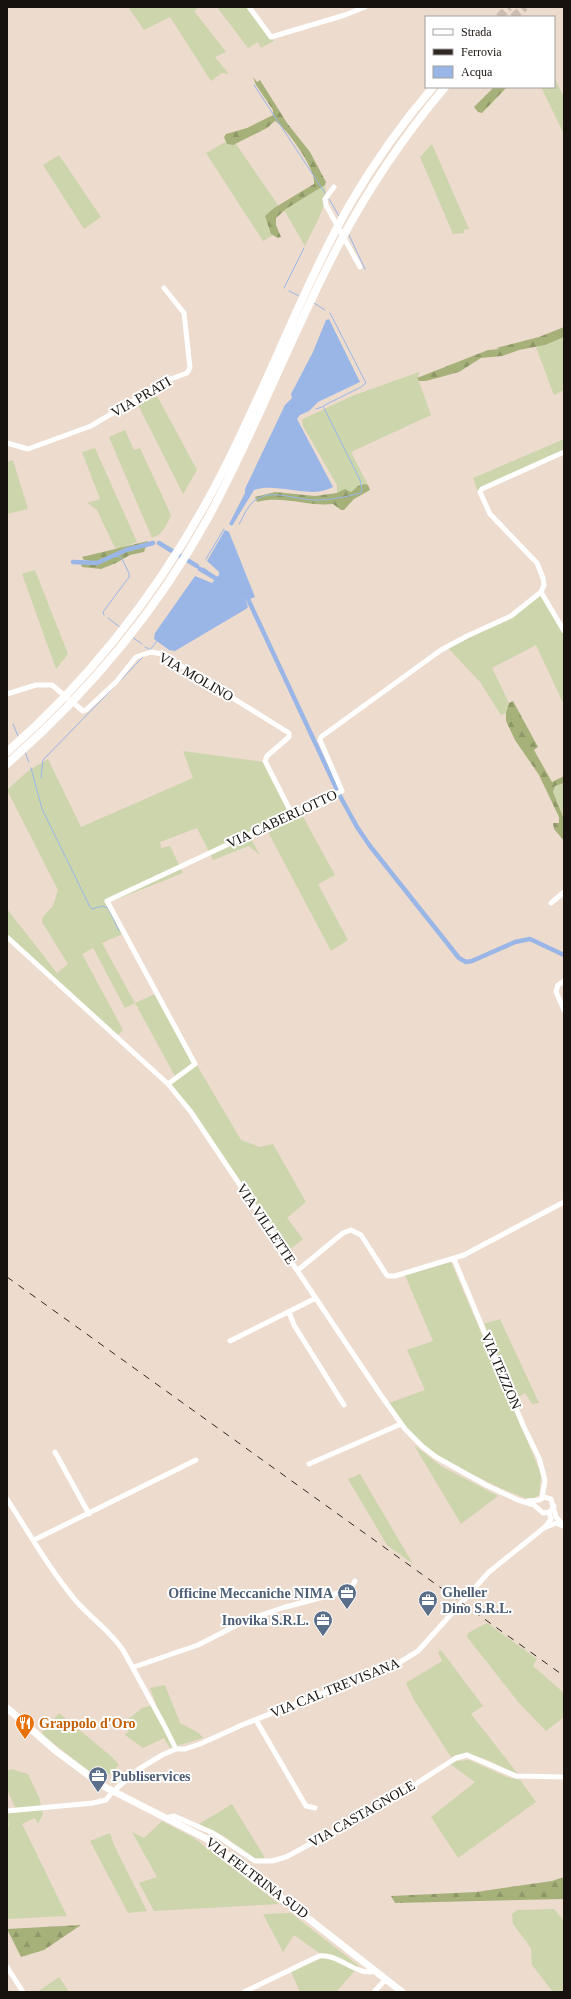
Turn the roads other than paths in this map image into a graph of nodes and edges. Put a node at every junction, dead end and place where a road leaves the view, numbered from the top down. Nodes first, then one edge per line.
1 (249, 7) edge
2 (365, 7) edge
3 (432, 88) edge
4 (444, 88) edge
5 (334, 187) dead end
6 (360, 267) dead end
7 (164, 288) dead end
8 (7, 443) edge
9 (564, 452) edge
10 (541, 592) junction
11 (564, 631) edge
12 (7, 690) edge
13 (7, 695) edge
14 (7, 752) edge
15 (7, 764) edge
16 (292, 814) junction
17 (564, 892) edge
18 (551, 903) dead end
19 (7, 937) edge
20 (564, 980) edge
21 (564, 1010) edge
22 (168, 1084) junction
23 (564, 1202) edge
24 (454, 1259) junction
25 (298, 1270) junction
26 (316, 1298) junction
27 (289, 1312) junction
28 (230, 1341) dead end
29 (344, 1405) dead end
30 (401, 1424) junction
31 (55, 1452) dead end
32 (196, 1460) dead end
33 (310, 1464) dead end
34 (545, 1485) junction
35 (7, 1499) edge
36 (540, 1499) junction
37 (551, 1499) junction
38 (525, 1502) junction
39 (554, 1506) junction
40 (540, 1510) junction
41 (549, 1512) junction
42 (89, 1514) junction
43 (564, 1526) edge
44 (544, 1528) junction
45 (34, 1540) junction
46 (355, 1581) dead end
47 (134, 1667) junction
48 (7, 1708) edge
49 (256, 1720) junction
50 (176, 1749) junction
51 (564, 1777) edge
52 (115, 1790) junction
53 (315, 1808) dead end
54 (7, 1811) edge
55 (165, 1818) junction
56 (7, 1967) edge
57 (376, 1971) junction
58 (389, 1981) junction
59 (23, 1992) edge
60 (244, 1992) edge
61 (374, 1992) edge
62 (402, 1992) edge

1 - 2 street
3 - 14 highway
4 - 15 highway
5 - 6 street
7 - 8 street, VIA PRATI
9 - 10 street
10 - 11 street
10 - 16 street, VIA CABERLOTTO
12 - 13 street
13 - 16 street, VIA MOLINO
16 - 22 street, VIA CABERLOTTO
17 - 18 street
19 - 22 street, VIA VILLETTE
20 - 21 street
22 - 25 street, VIA VILLETTE
23 - 24 street
24 - 25 street
24 - 34 street, VIA TEZZON
25 - 26 street, VIA VILLETTE
26 - 27 street
26 - 30 street, VIA VILLETTE
27 - 28 street
27 - 29 street
30 - 33 street
30 - 38 street, VIA VILLETTE
31 - 42 street
32 - 42 street
34 - 36 street, VIA TEZZON
34 - 37 street, VIA TEZZON
35 - 45 street
36 - 37 street
36 - 38 street
36 - 40 street
37 - 39 street
38 - 40 street, VIA VILLETTE
39 - 41 street
39 - 43 street
40 - 41 street, VIA VILLETTE
40 - 44 street
41 - 43 street
41 - 44 street
42 - 45 street
43 - 44 street
44 - 49 street, VIA CAL TREVISANA
45 - 47 street
46 - 47 street
47 - 50 street
48 - 52 main road, VIA FELTRINA SUD
49 - 50 street, VIA CAL TREVISANA
49 - 53 street
50 - 52 street, VIA CAL TREVISANA
51 - 55 street, VIA CASTAGNOLE
52 - 54 street, VIA CAL TREVISANA
52 - 55 main road, VIA FELTRINA SUD
55 - 57 main road, VIA FELTRINA SUD
56 - 59 street
57 - 58 main road, VIA FELTRINA SUD
57 - 60 street
58 - 61 street
58 - 62 main road, VIA FELTRINA SUD

